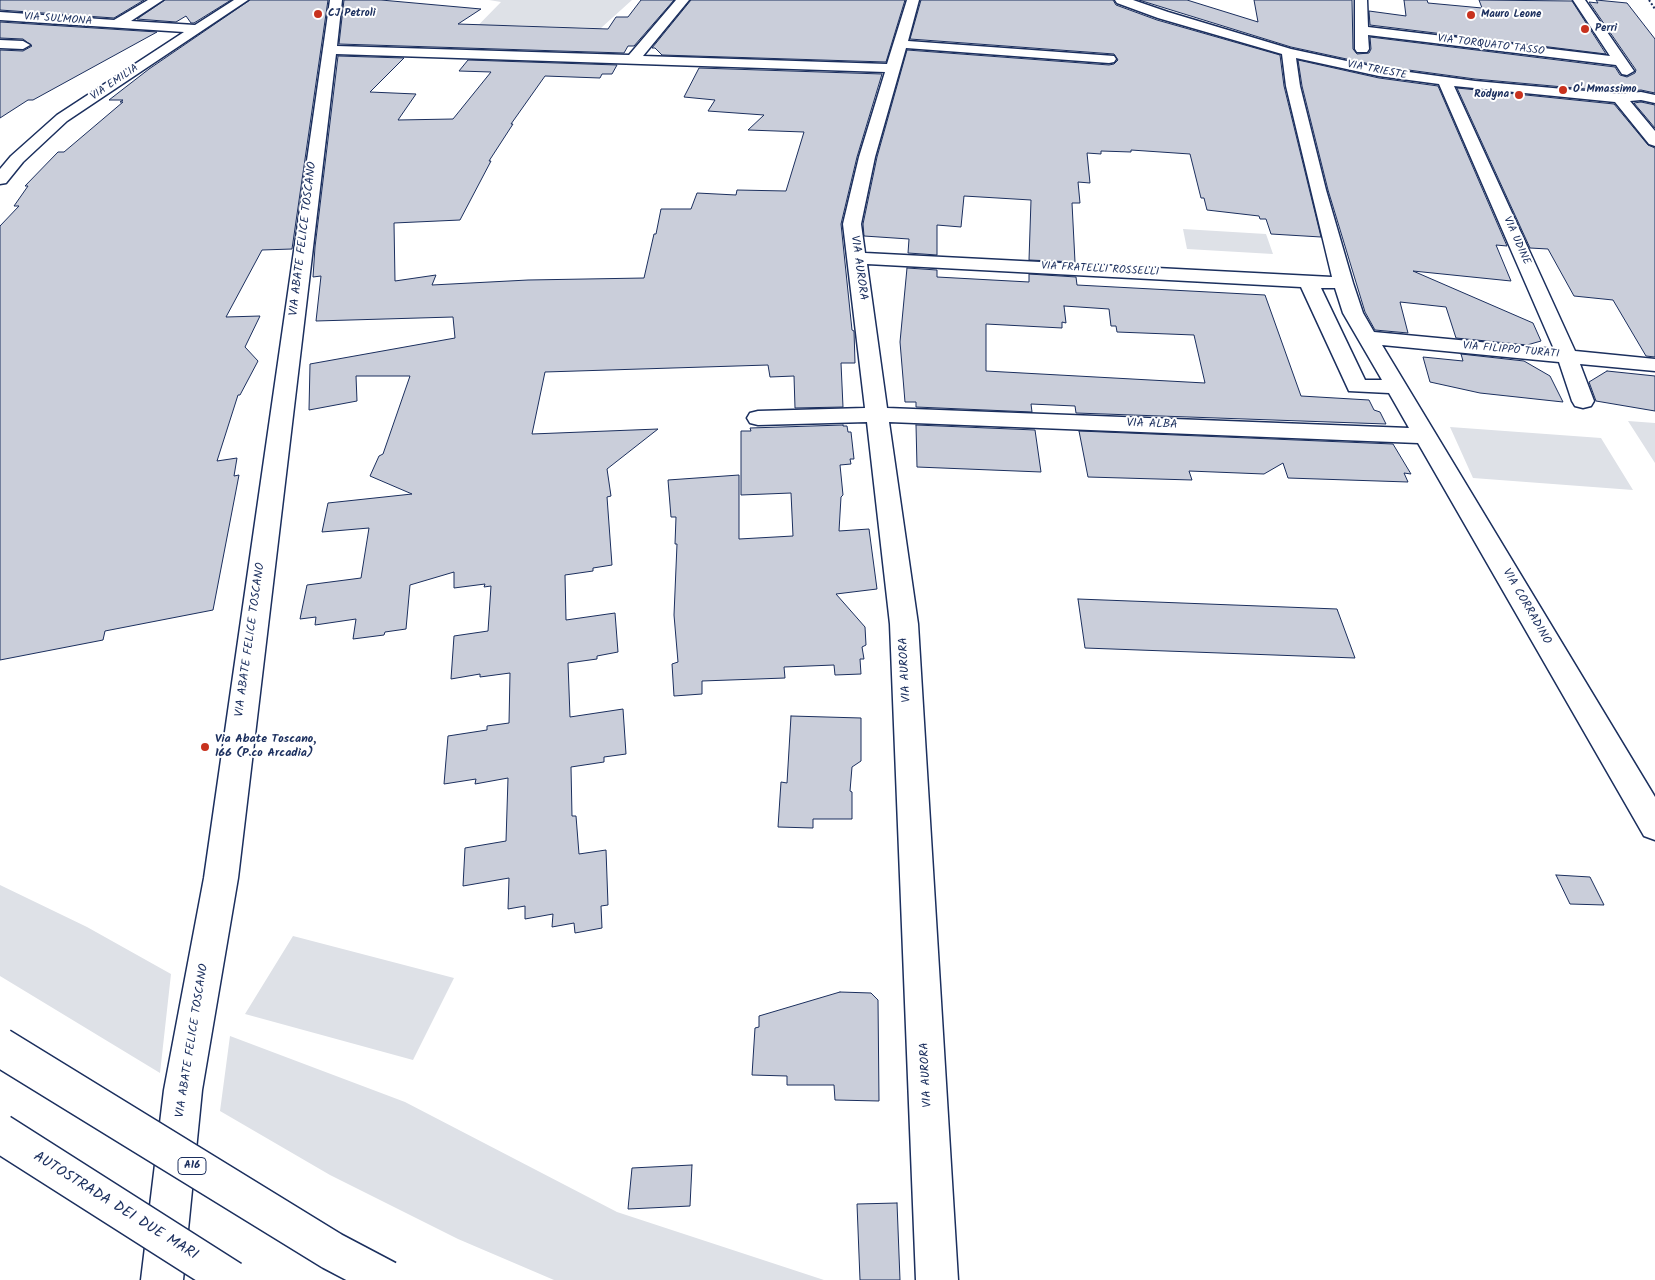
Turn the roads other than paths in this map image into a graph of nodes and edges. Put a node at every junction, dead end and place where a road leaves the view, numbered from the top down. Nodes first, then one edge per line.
1 (157, 0) edge
2 (242, 0) edge
3 (336, 0) edge
4 (683, 0) edge
5 (913, 0) edge
6 (1121, 0) edge
7 (1361, 0) edge
8 (1580, 0) edge
9 (42, 4) dead end
10 (0, 16) edge
11 (17, 18) junction
12 (116, 24) junction
13 (196, 29) junction
14 (1362, 30) junction
15 (0, 44) edge
16 (23, 45) dead end
17 (329, 50) junction
18 (1288, 52) junction
19 (896, 56) junction
20 (1109, 59) dead end
21 (632, 61) junction
22 (1621, 61) junction
23 (1363, 68) junction
24 (1445, 82) junction
25 (1619, 98) junction
26 (1648, 98) edge
27 (1655, 141) edge
28 (0, 179) edge
29 (857, 258) junction
30 (1308, 281) junction
31 (1343, 283) junction
32 (1366, 337) junction
33 (1567, 356) junction
34 (1655, 365) edge
35 (1397, 387) junction
36 (1583, 401) dead end
37 (878, 415) junction
38 (758, 418) dead end
39 (1426, 436) junction
40 (1655, 826) edge
41 (0, 1047) edge
42 (0, 1133) edge
43 (162, 1280) edge
44 (231, 1280) edge
45 (387, 1280) edge
46 (937, 1280) edge

1 - 12 main road
2 - 13 main road, VIA EMILIA
3 - 17 main road, VIA ABATE FELICE TOSCANO
4 - 21 main road
5 - 19 main road, VIA AURORA
6 - 18 main road, VIA TRIESTE
7 - 14 main road
8 - 22 main road
9 - 11 main road
10 - 11 main road, VIA SULMONA
11 - 12 main road, VIA SULMONA
12 - 13 main road, VIA SULMONA
13 - 28 main road, VIA EMILIA
14 - 22 main road, VIA TORQUATO TASSO
14 - 23 main road
15 - 16 main road
17 - 21 main road
17 - 43 main road, VIA ABATE FELICE TOSCANO
18 - 23 main road, VIA TRIESTE
18 - 31 main road, VIA CORRADINO
19 - 20 main road
19 - 21 main road
19 - 29 main road, VIA AURORA
22 - 26 main road
23 - 24 main road, VIA TRIESTE
24 - 25 main road, VIA TRIESTE
24 - 33 main road, VIA UDINE
25 - 26 main road, VIA TRIESTE
25 - 27 main road
29 - 30 main road, VIA FRATELLI ROSSELLI
29 - 37 main road, VIA AURORA
30 - 31 main road, VIA FRATELLI ROSSELLI
30 - 35 main road
31 - 32 main road, VIA CORRADINO
32 - 33 main road, VIA FILIPPO TURATI
32 - 35 main road, VIA CORRADINO
33 - 34 main road, VIA FILIPPO TURATI
33 - 36 main road, VIA UDINE
35 - 39 main road, VIA CORRADINO
37 - 38 main road, VIA ALBA
37 - 39 main road, VIA ALBA
37 - 46 main road, VIA AURORA
39 - 40 main road, VIA CORRADINO
41 - 45 main road, A16, bridge
42 - 44 main road, AUTOSTRADA DEI DUE MARI, bridge

